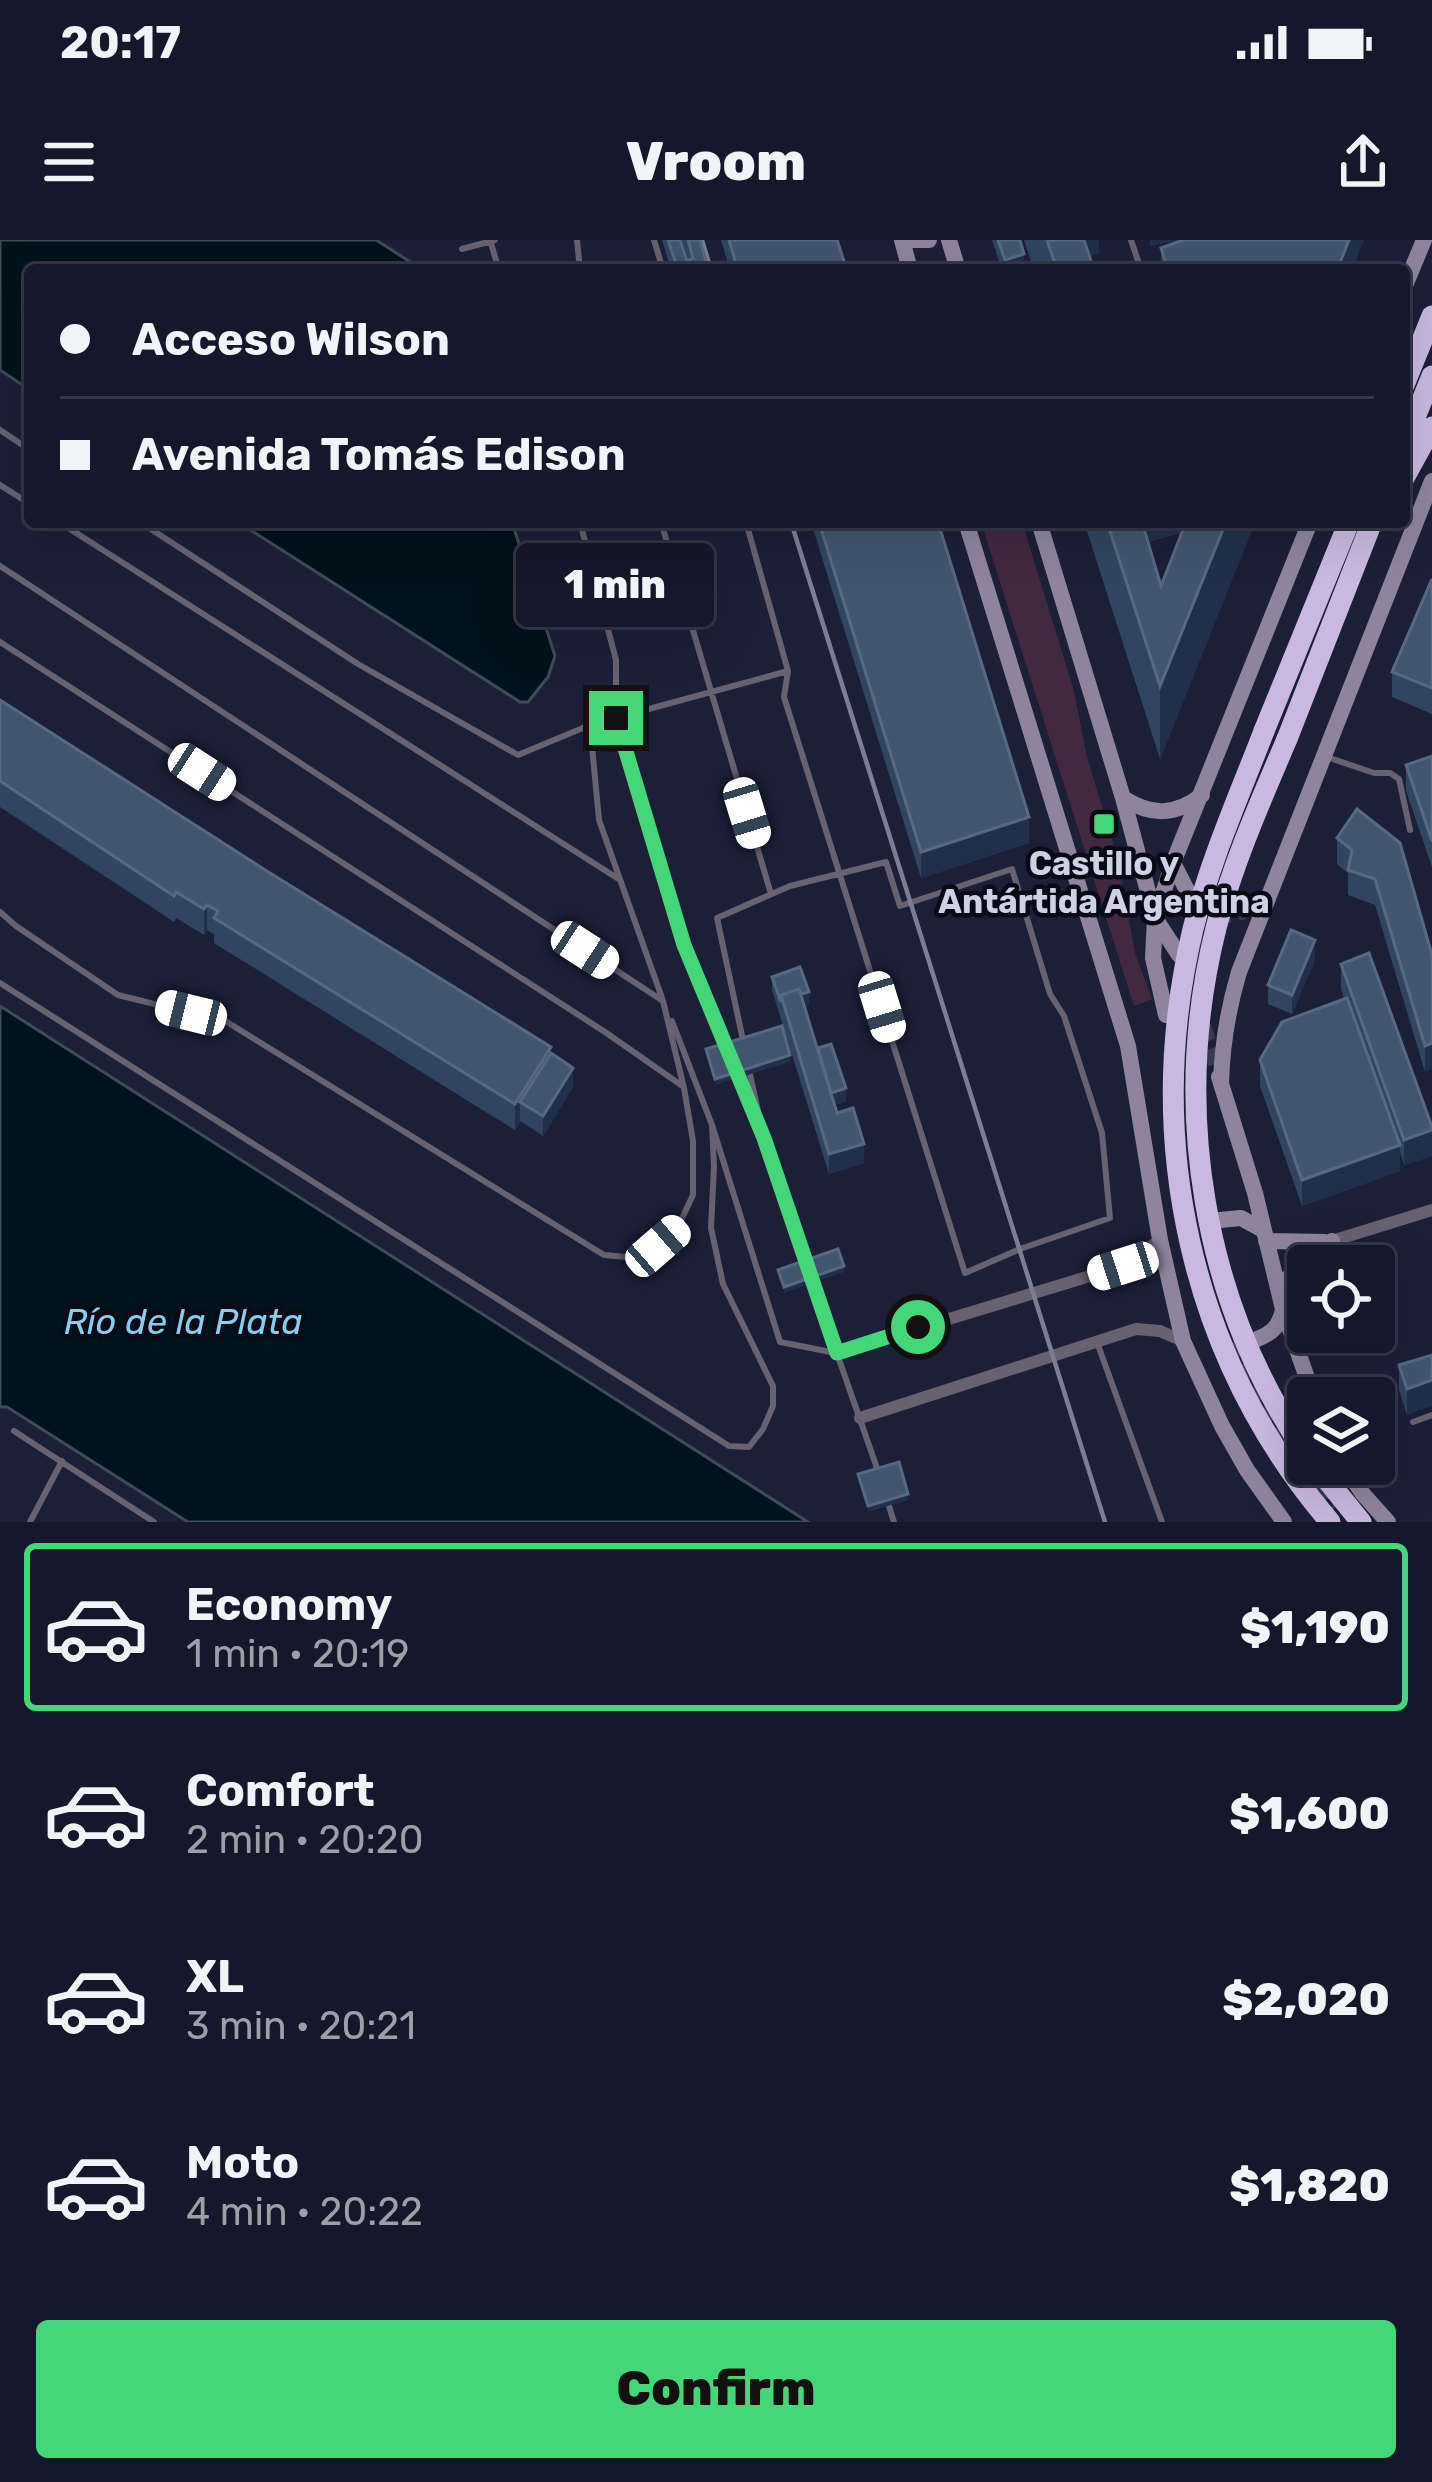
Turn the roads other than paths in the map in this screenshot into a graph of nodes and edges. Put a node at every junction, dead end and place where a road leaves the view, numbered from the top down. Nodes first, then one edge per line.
1 (905, 240) edge
2 (929, 240) edge
3 (1424, 240) edge
4 (492, 241) edge
5 (462, 248) dead end
6 (1410, 273) edge
7 (1432, 316) edge
8 (1410, 371) edge
9 (1432, 376) edge
10 (1432, 427) edge
11 (1410, 430) edge
12 (1410, 467) edge
13 (1432, 482) edge
14 (67, 528) edge
15 (149, 528) edge
16 (582, 528) edge
17 (663, 528) edge
18 (748, 528) edge
19 (968, 528) edge
20 (1041, 528) edge
21 (1308, 528) edge
22 (1337, 528) edge
23 (1347, 528) edge
24 (1372, 528) edge
25 (0, 566) edge
26 (1306, 628) junction
27 (0, 642) edge
28 (788, 671) junction
29 (711, 693) junction
30 (616, 718) junction
31 (590, 725) junction
32 (1324, 756) junction
33 (1203, 794) junction
34 (1123, 798) junction
35 (1410, 830) dead end
36 (1173, 863) junction
37 (841, 874) junction
38 (618, 878) junction
39 (771, 894) junction
40 (1267, 898) junction
41 (1192, 899) dead end
42 (1245, 911) tunnel mouth
43 (0, 912) edge
44 (1155, 918) junction
45 (1179, 955) dead end
46 (0, 983) edge
47 (663, 1000) junction
48 (1166, 1015) dead end
49 (1216, 1065) tunnel mouth
50 (1221, 1084) junction
51 (684, 1088) junction
52 (712, 1125) junction
53 (764, 1138) junction
54 (1432, 1210) edge
55 (1220, 1220) dead end
56 (1264, 1236) junction
57 (1160, 1240) junction
58 (1332, 1241) junction
59 (1279, 1288) junction
60 (1283, 1310) junction
61 (1257, 1339) dead end
62 (1096, 1341) junction
63 (1184, 1341) junction
64 (837, 1353) junction
65 (1307, 1377) edge
66 (1432, 1415) edge
67 (860, 1418) junction
68 (1287, 1420) edge
69 (1413, 1421) dead end
70 (14, 1431) dead end
71 (62, 1461) junction
72 (880, 1474) edge
73 (1331, 1485) tunnel mouth
74 (1358, 1485) edge
75 (884, 1492) edge
76 (30, 1522) edge
77 (154, 1522) edge
78 (894, 1522) edge
79 (1162, 1522) edge
80 (1284, 1522) edge
81 (1330, 1522) edge
82 (1361, 1522) edge
83 (1388, 1522) edge

1 - 2 main road
3 - 6 main road
4 - 5 lane
7 - 8 highway
9 - 11 highway
10 - 12 highway
13 - 32 main road
14 - 38 lane
15 - 31 lane
16 - 30 lane
17 - 29 lane
18 - 28 lane
19 - 57 main road
20 - 34 main road
21 - 33 main road
22 - 26 highway
23 - 26 highway
24 - 68 highway, bridge
25 - 47 lane
26 - 81 highway, bridge
27 - 51 lane
28 - 29 lane
28 - 37 lane
29 - 30 lane
29 - 39 lane
30 - 31 lane
30 - 53 lane
31 - 38 lane
32 - 35 lane
32 - 40 main road
33 - 34 main road
33 - 36 main road
34 - 44 main road
36 - 41 main road
36 - 44 main road
37 - 37 lane
37 - 39 lane
38 - 47 lane
39 - 53 lane
40 - 42 main road
40 - 50 main road
43 - 51 lane
44 - 45 main road
44 - 48 main road
46 - 52 lane
47 - 51 lane
47 - 52 lane
49 - 50 main road
50 - 56 main road
52 - 64 lane
53 - 64 lane
54 - 58 street
55 - 56 main road
56 - 58 main road
56 - 59 main road
57 - 63 main road
57 - 64 street
58 - 59 main road
59 - 60 main road
60 - 61 main road
60 - 65 main road
62 - 63 street
62 - 67 street
62 - 79 lane
63 - 80 main road
64 - 67 lane
66 - 69 lane
67 - 72 lane
70 - 71 lane
71 - 76 lane
71 - 77 lane
73 - 82 highway
74 - 83 main road
75 - 78 lane

